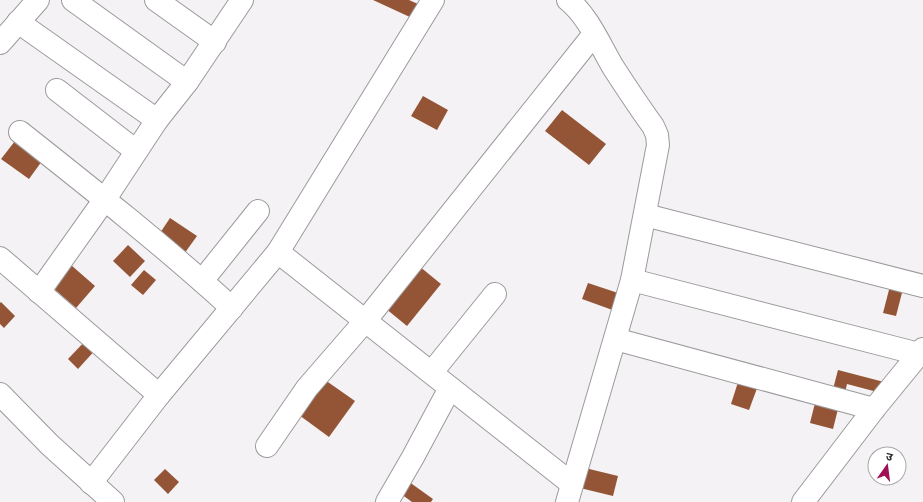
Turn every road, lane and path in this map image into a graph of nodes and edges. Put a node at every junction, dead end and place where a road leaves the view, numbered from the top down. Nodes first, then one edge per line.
1 (38, 0) edge
2 (73, 0) edge
3 (156, 0) edge
4 (242, 0) edge
5 (433, 0) edge
6 (568, 0) edge
7 (18, 22) junction
8 (594, 34) junction
9 (215, 42) junction
10 (0, 43) edge
11 (187, 82) junction
12 (57, 90) dead end
13 (157, 120) junction
14 (20, 132) dead end
15 (136, 151) junction
16 (105, 199) junction
17 (258, 211) dead end
18 (645, 215) junction
19 (278, 252) junction
20 (0, 258) edge
21 (632, 280) junction
22 (202, 281) junction
23 (923, 286) edge
24 (39, 292) junction
25 (495, 294) dead end
26 (232, 308) junction
27 (366, 320) junction
28 (615, 339) junction
29 (921, 352) edge
30 (432, 372) junction
31 (450, 388) junction
32 (0, 394) edge
33 (159, 395) junction
34 (874, 409) junction
35 (267, 446) dead end
36 (91, 483) junction
37 (569, 493) edge
38 (108, 501) edge
39 (387, 502) edge
40 (803, 502) edge

1 - 7 street
2 - 11 street
3 - 9 street
4 - 9 street
5 - 19 street
6 - 8 street
7 - 10 street
7 - 13 street
8 - 18 street
8 - 27 street
9 - 11 street
11 - 13 street
12 - 15 street
13 - 15 street
14 - 16 street
15 - 16 street
16 - 22 street
16 - 24 street
17 - 22 street
18 - 21 street
18 - 23 street
19 - 26 street
19 - 27 street
20 - 24 street
21 - 28 street
21 - 29 street
22 - 26 street
24 - 33 street
25 - 30 street
26 - 33 street
27 - 30 street
27 - 35 street
28 - 34 street
28 - 37 street
29 - 34 street
30 - 31 street
31 - 37 street
31 - 39 street
32 - 36 street
33 - 36 street
34 - 40 street
36 - 38 street

